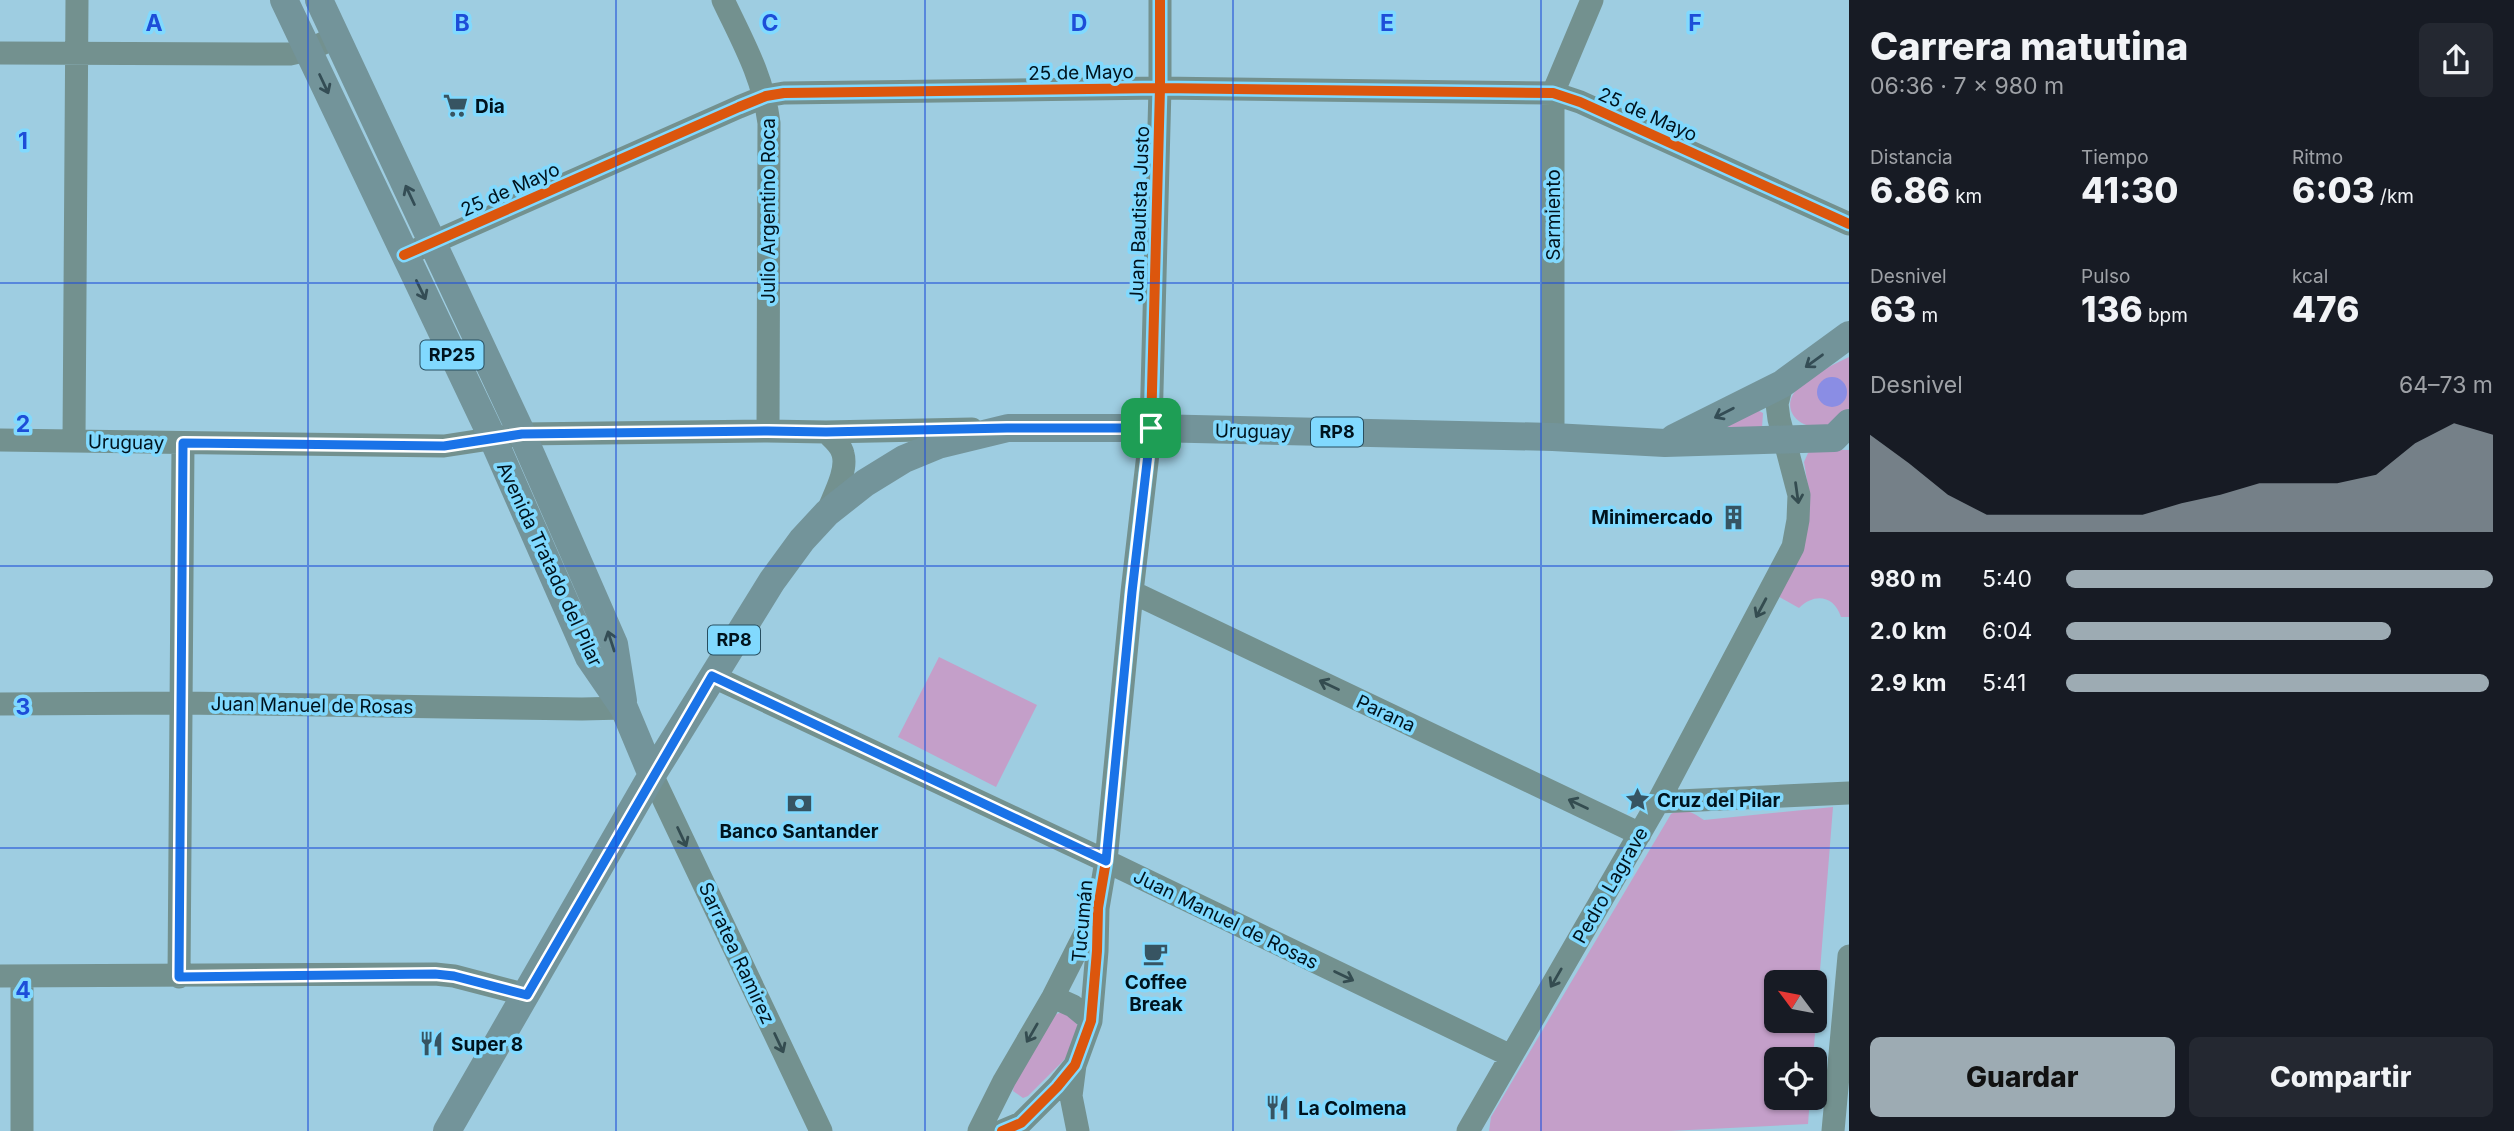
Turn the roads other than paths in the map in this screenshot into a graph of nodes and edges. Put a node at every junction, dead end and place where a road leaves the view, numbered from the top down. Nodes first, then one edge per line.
1 (77, 0) edge
2 (284, 0) edge
3 (319, 0) edge
4 (723, 0) edge
5 (1160, 0) edge
6 (1592, 0) edge
7 (337, 37) junction
8 (308, 50) junction
9 (0, 53) edge
10 (76, 53) junction
11 (1160, 88) junction
12 (1553, 93) junction
13 (766, 96) junction
14 (1849, 225) edge
15 (431, 242) junction
16 (404, 255) junction
17 (1848, 338) edge
18 (1782, 384) junction
19 (1007, 428) junction
20 (1151, 428) junction
21 (768, 431) junction
22 (826, 432) junction
23 (1844, 433) edge
24 (522, 434) junction
25 (1553, 437) junction
26 (493, 439) junction
27 (1785, 439) junction
28 (0, 440) edge
29 (74, 440) junction
30 (183, 443) junction
31 (1665, 443) junction
32 (827, 513) junction
33 (1132, 592) junction
34 (712, 676) junction
35 (181, 703) junction
36 (0, 704) edge
37 (624, 708) junction
38 (652, 775) junction
39 (1849, 793) edge
40 (1658, 803) junction
41 (1640, 834) junction
42 (1106, 861) junction
43 (1098, 908) junction
44 (1849, 956) edge
45 (11, 976) edge
46 (179, 977) junction
47 (527, 995) junction
48 (1053, 997) junction
49 (1091, 1021) junction
50 (1511, 1056) junction
51 (1075, 1065) junction
52 (1004, 1081) junction
53 (1021, 1128) edge
54 (22, 1131) edge
55 (447, 1131) edge
56 (821, 1131) edge
57 (979, 1131) edge
58 (1078, 1131) edge
59 (1468, 1131) edge
60 (1833, 1131) edge

1 - 10 street
2 - 8 main road, Avenida Tratado del Pilar / RP25
3 - 7 main road, Avenida Tratado del Pilar / RP25
4 - 13 street, Julio Argentino Roca
5 - 11 street, Juan Bautista Justo
6 - 12 street, Sarmiento
7 - 8 street
15 -> 7 main road, Avenida Tratado del Pilar / RP25
8 - 10 street
8 -> 16 main road, Avenida Tratado del Pilar / RP25
9 - 10 street
10 - 29 street
11 - 12 street, 25 de Mayo
11 - 13 street, 25 de Mayo
11 - 20 street, Juan Bautista Justo
12 - 14 street, 25 de Mayo
12 - 25 street, Sarmiento
13 - 15 street, 25 de Mayo
13 - 21 street, Julio Argentino Roca
15 - 16 street, 25 de Mayo
15 - 24 main road, Avenida Tratado del Pilar / RP25
16 -> 26 main road, Avenida Tratado del Pilar / RP25
17 -> 18 main road, RP8
18 - 27 street, Pedro Lagrave
18 -> 31 main road, RP8
19 - 20 main road, Uruguay / RP8
19 - 22 street, Uruguay
19 - 32 main road, Uruguay / RP8
20 - 25 main road, Uruguay / RP8
20 - 33 street, Tucumán
21 - 22 street, Uruguay
21 - 24 street, Uruguay
22 - 32 street
23 - 27 main road, RP8
24 - 26 street, Uruguay
37 -> 24 main road, Avenida Tratado del Pilar / RP25
25 - 31 main road, Uruguay / RP8
26 - 30 street, Uruguay
26 - 37 main road, Avenida Tratado del Pilar / RP25
27 - 31 main road, RP8
27 -> 40 street, Pedro Lagrave
28 - 29 street, Uruguay
29 - 30 street, Uruguay
30 - 35 street
32 - 34 main road, RP8
41 -> 33 street, Parana
33 - 42 street, Tucumán
34 - 38 main road, RP8
34 - 42 street, Juan Manuel de Rosas
35 - 36 street, Juan Manuel de Rosas
35 - 37 street, Juan Manuel de Rosas
35 - 46 street
37 - 38 main road, Avenida Tratado del Pilar / RP25
38 - 47 main road, RP8
38 -> 56 street, Sarratea Ramirez / RP25
39 - 40 street
40 - 41 street, Pedro Lagrave
41 -> 50 street, Pedro Lagrave
42 - 43 street, Tucumán
42 -> 50 street, Juan Manuel de Rosas
43 - 48 street, Tucumán
43 - 49 street, Tucumán
44 - 60 street
45 - 46 street
45 - 54 street
46 - 47 street
47 - 55 main road, RP8
48 - 49 street
48 -> 52 street, Tucumán
49 - 51 street, Tucumán
50 - 59 street, Pedro Lagrave
51 - 53 street, Tucumán
51 - 58 street
52 - 53 street
52 - 57 street, Tucumán

